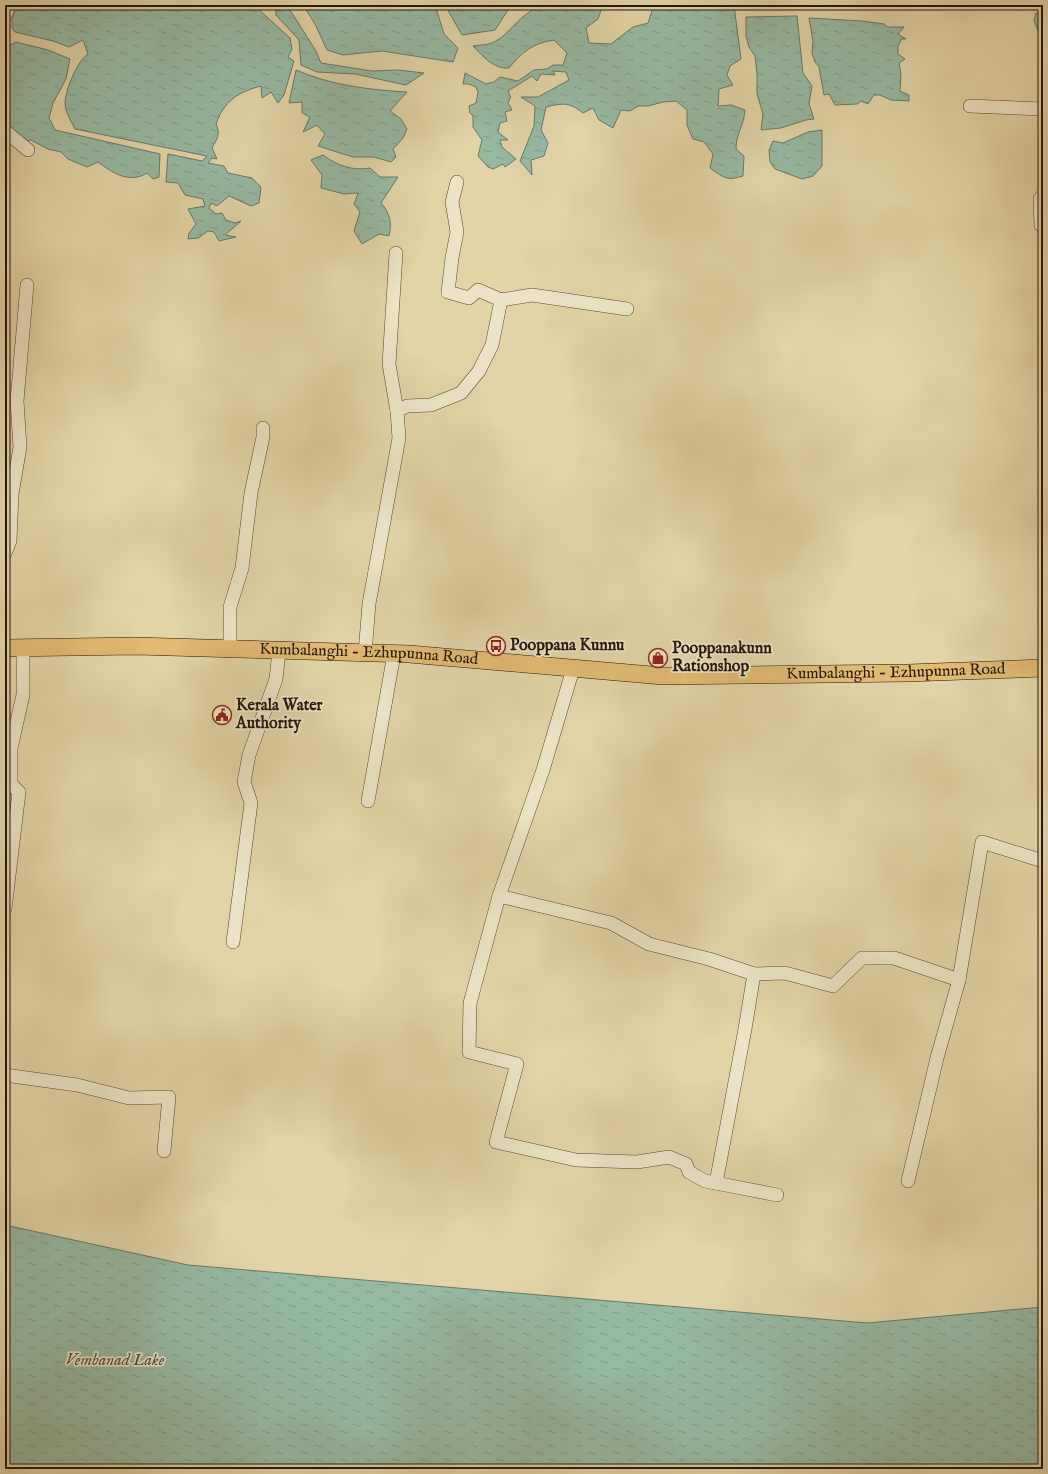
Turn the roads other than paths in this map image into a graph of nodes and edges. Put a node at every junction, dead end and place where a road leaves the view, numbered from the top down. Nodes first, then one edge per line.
1 (9, 5) edge
2 (5, 16) edge
3 (970, 106) dead end
4 (1043, 109) edge
5 (5, 131) edge
6 (28, 150) dead end
7 (458, 182) dead end
8 (1043, 195) edge
9 (1041, 224) dead end
10 (396, 253) dead end
11 (27, 286) dead end
12 (501, 300) junction
13 (627, 309) dead end
14 (397, 411) junction
15 (263, 428) dead end
16 (5, 553) edge
17 (5, 648) edge
18 (23, 648) junction
19 (230, 649) junction
20 (279, 651) junction
21 (365, 653) junction
22 (394, 654) junction
23 (573, 668) junction
24 (1043, 668) edge
25 (368, 800) dead end
26 (1043, 861) edge
27 (499, 896) junction
28 (5, 909) edge
29 (232, 942) dead end
30 (754, 974) junction
31 (959, 980) junction
32 (5, 1075) edge
33 (164, 1151) dead end
34 (908, 1182) dead end
35 (716, 1183) junction
36 (776, 1195) dead end

1 - 2 street
3 - 4 street
5 - 6 street
7 - 12 street
8 - 9 street
10 - 14 street
11 - 16 street
12 - 13 street
12 - 14 street
14 - 21 street
15 - 19 street
17 - 18 main road, Kumbalanghi - Ezhupunna Road
18 - 19 main road, Kumbalanghi - Ezhupunna Road
18 - 28 street
19 - 20 main road, Kumbalanghi - Ezhupunna Road
20 - 21 main road, Kumbalanghi - Ezhupunna Road
20 - 29 street
21 - 22 main road, Kumbalanghi - Ezhupunna Road
22 - 23 main road, Kumbalanghi - Ezhupunna Road
22 - 25 street
23 - 24 main road, Kumbalanghi - Ezhupunna Road
23 - 27 street
26 - 31 street
27 - 30 street
27 - 35 street
30 - 31 street
30 - 35 street
31 - 34 street
32 - 33 street
35 - 36 street

